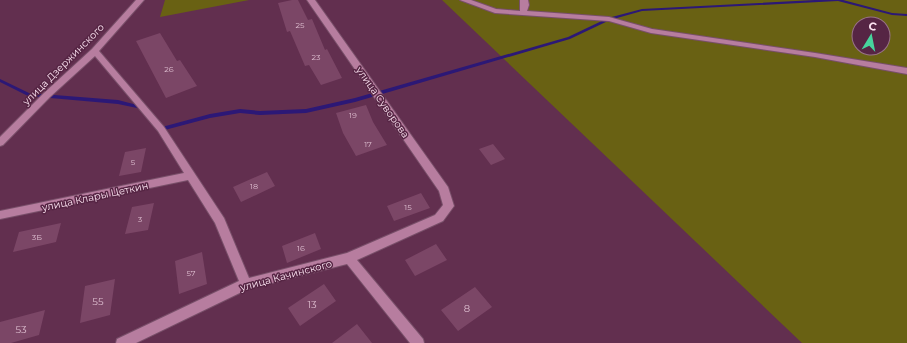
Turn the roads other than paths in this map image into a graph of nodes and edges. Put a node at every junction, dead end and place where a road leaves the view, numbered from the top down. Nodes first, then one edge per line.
1 (140, 0) edge
2 (311, 0) edge
3 (464, 0) edge
4 (524, 0) edge
5 (523, 13) junction
6 (95, 51) junction
7 (907, 71) edge
8 (0, 143) edge
9 (190, 176) junction
10 (449, 206) joint
11 (0, 215) edge
12 (349, 258) junction
13 (246, 284) junction
14 (122, 343) edge
15 (418, 343) edge

1 - 6 street, улица Дзержинского
2 - 10 street, улица Суворова
3 - 5 street
4 - 5 street
5 - 7 street
6 - 8 street, улица Дзержинского
6 - 9 street
9 - 11 street, улица Клары Цеткин
9 - 13 street
10 - 12 street, улица Качинского
12 - 13 street, улица Качинского
12 - 15 street
13 - 14 street, улица Качинского

